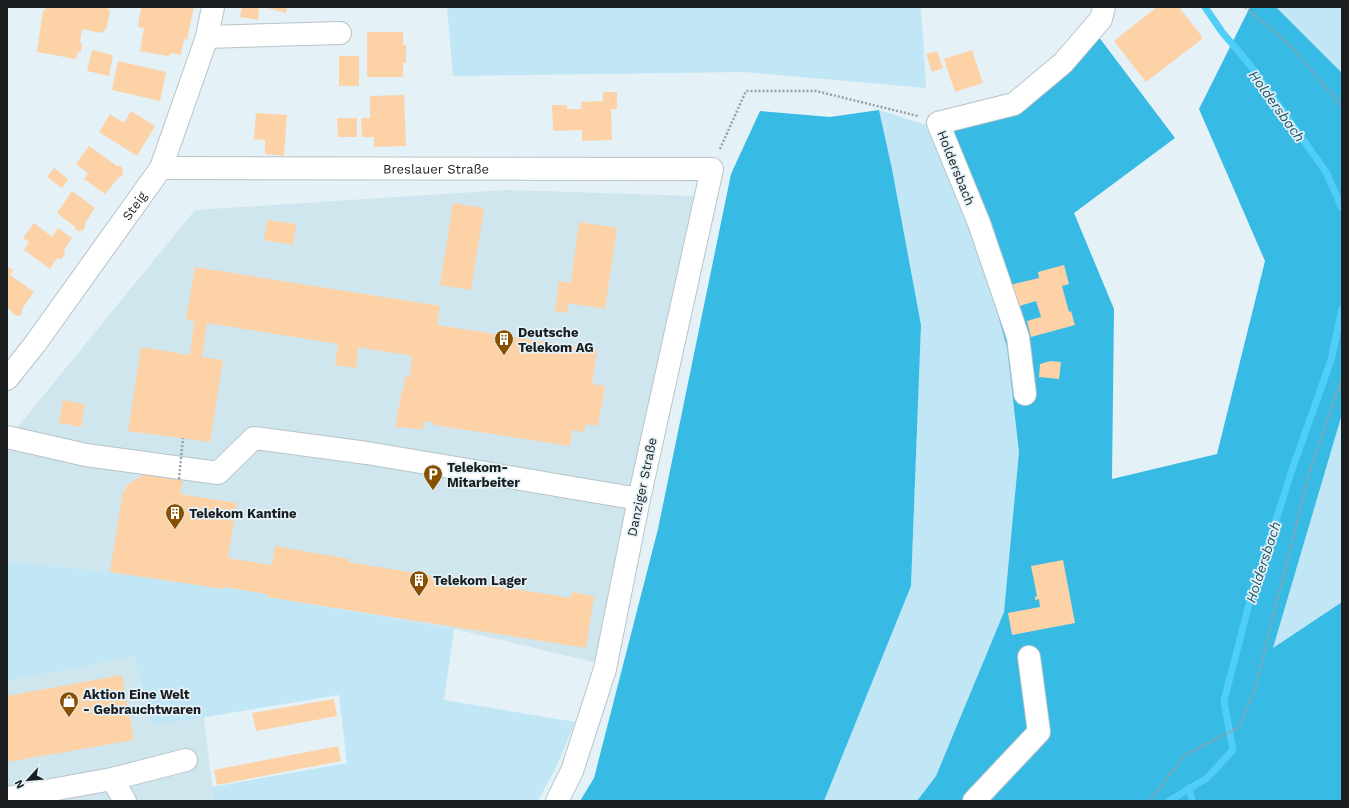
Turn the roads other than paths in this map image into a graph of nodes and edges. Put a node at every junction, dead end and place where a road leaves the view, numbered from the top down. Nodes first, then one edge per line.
1 (214, 7) edge
2 (1104, 7) edge
3 (340, 33) dead end
4 (207, 37) junction
5 (161, 168) junction
6 (712, 169) joint
7 (7, 379) edge
8 (1025, 394) dead end
9 (7, 437) edge
10 (639, 499) junction
11 (1030, 657) dead end
12 (186, 760) dead end
13 (112, 779) junction
14 (7, 798) edge
15 (125, 801) edge
16 (558, 801) edge
17 (974, 801) edge

1 - 4 street, Steig
2 - 8 street, Holdersbach
3 - 4 street
4 - 5 street, Steig
5 - 6 street, Breslauer Straße
5 - 7 street, Steig
6 - 10 street, Danziger Straße
9 - 10 street
10 - 16 street, Danziger Straße
11 - 17 street
12 - 13 street
13 - 14 street
13 - 15 street

